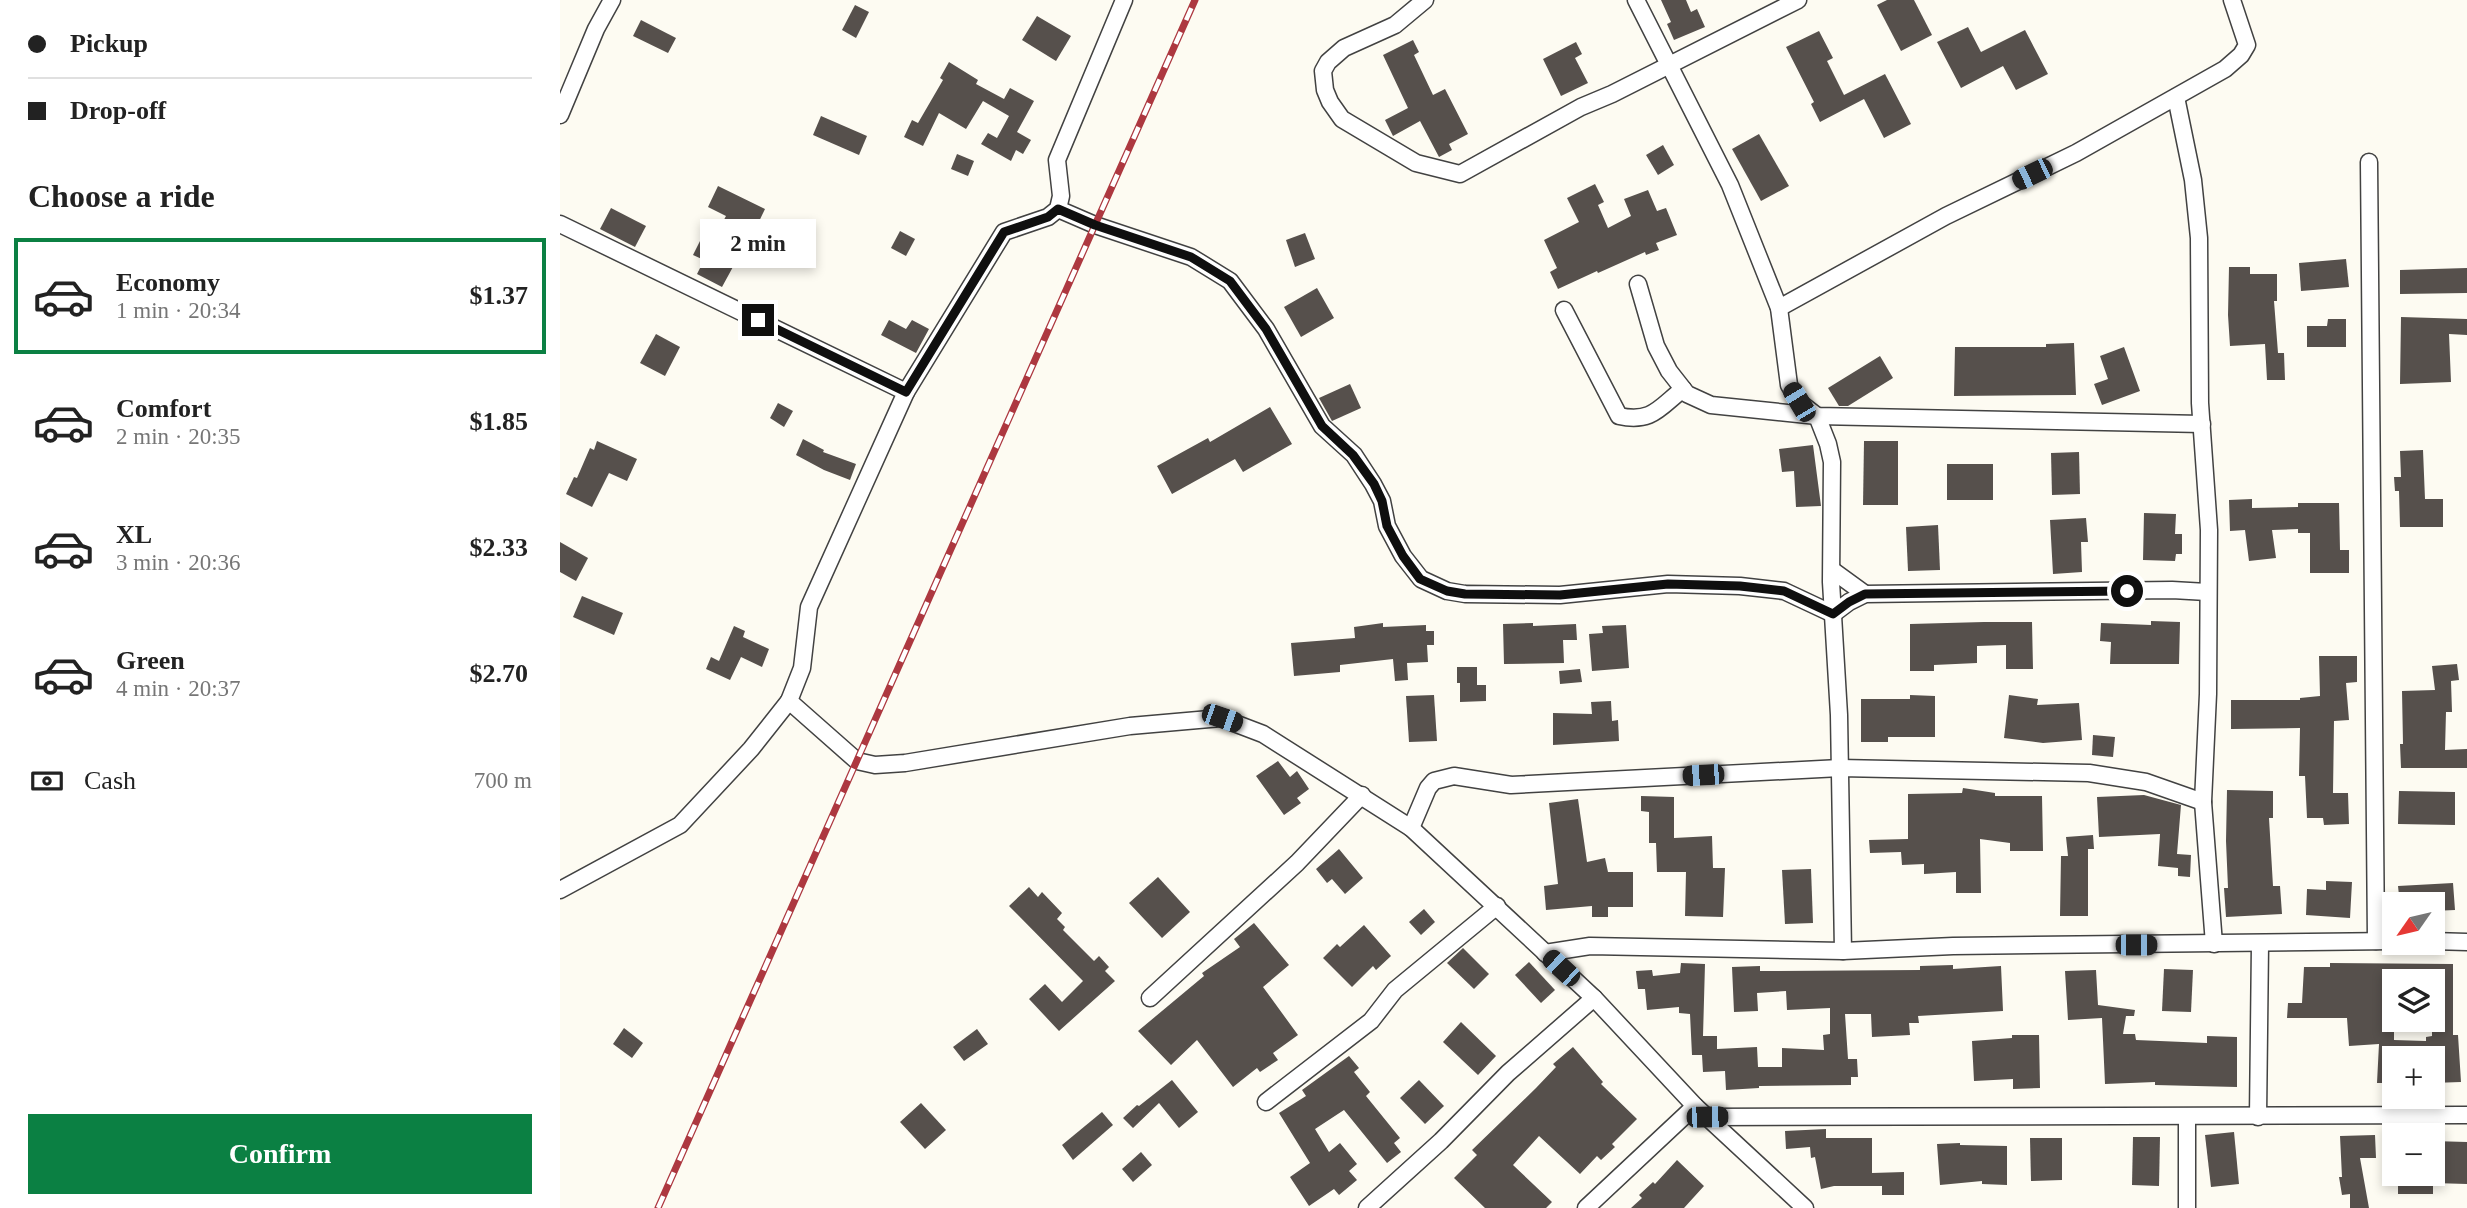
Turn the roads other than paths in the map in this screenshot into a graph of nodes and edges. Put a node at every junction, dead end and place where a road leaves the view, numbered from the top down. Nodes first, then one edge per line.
1 (612, 0) edge
2 (1124, 0) edge
3 (1425, 0) edge
4 (1636, 0) edge
5 (1798, 0) edge
6 (2232, 0) edge
7 (1671, 64) junction
8 (2176, 97) junction
9 (560, 115) edge
10 (2369, 162) dead end
11 (1058, 209) junction
12 (560, 224) edge
13 (1638, 284) dead end
14 (1779, 308) junction
15 (1564, 310) dead end
16 (1683, 389) junction
17 (906, 392) junction
18 (1817, 416) junction
19 (2202, 424) junction
20 (1832, 570) junction
21 (2207, 592) junction
22 (1865, 594) junction
23 (1833, 614) junction
24 (789, 701) junction
25 (1840, 768) junction
26 (1362, 795) junction
27 (2203, 802) junction
28 (1411, 828) junction
29 (560, 890) edge
30 (1497, 906) junction
31 (2376, 941) junction
32 (2382, 941) edge
33 (2445, 941) edge
34 (2467, 942) edge
35 (2214, 944) junction
36 (2260, 944) junction
37 (1843, 951) junction
38 (1545, 953) junction
39 (1150, 998) dead end
40 (1594, 998) junction
41 (1266, 1102) dead end
42 (1701, 1112) junction
43 (2467, 1115) edge
44 (2258, 1116) junction
45 (2187, 1117) junction
46 (1367, 1208) edge
47 (1586, 1208) edge
48 (1805, 1208) edge
49 (2188, 1208) edge

1 - 9 street
2 - 11 street
3 - 7 street
4 - 7 street
5 - 7 street
6 - 8 street
7 - 14 street
8 - 14 street
8 - 19 street
10 - 31 street
11 - 17 street
11 - 23 street
12 - 17 street
13 - 16 street
14 - 18 street
15 - 16 street
16 - 18 street
17 - 24 street
18 - 19 street
18 - 20 street
19 - 21 street
20 - 22 street
20 - 23 street
21 - 22 street
21 - 27 street
22 - 23 street
23 - 25 street
24 - 26 street
24 - 29 street
25 - 27 street
25 - 28 street
25 - 37 street
26 - 28 street
26 - 39 street
27 - 35 street
28 - 30 street
30 - 38 street
30 - 41 street
31 - 32 street
31 - 36 street
33 - 34 street
35 - 36 street
35 - 37 street
36 - 44 street
37 - 38 street
38 - 40 street
40 - 42 street
40 - 46 street
42 - 45 street
42 - 47 street
42 - 48 street
43 - 44 street
44 - 45 street
45 - 49 street

